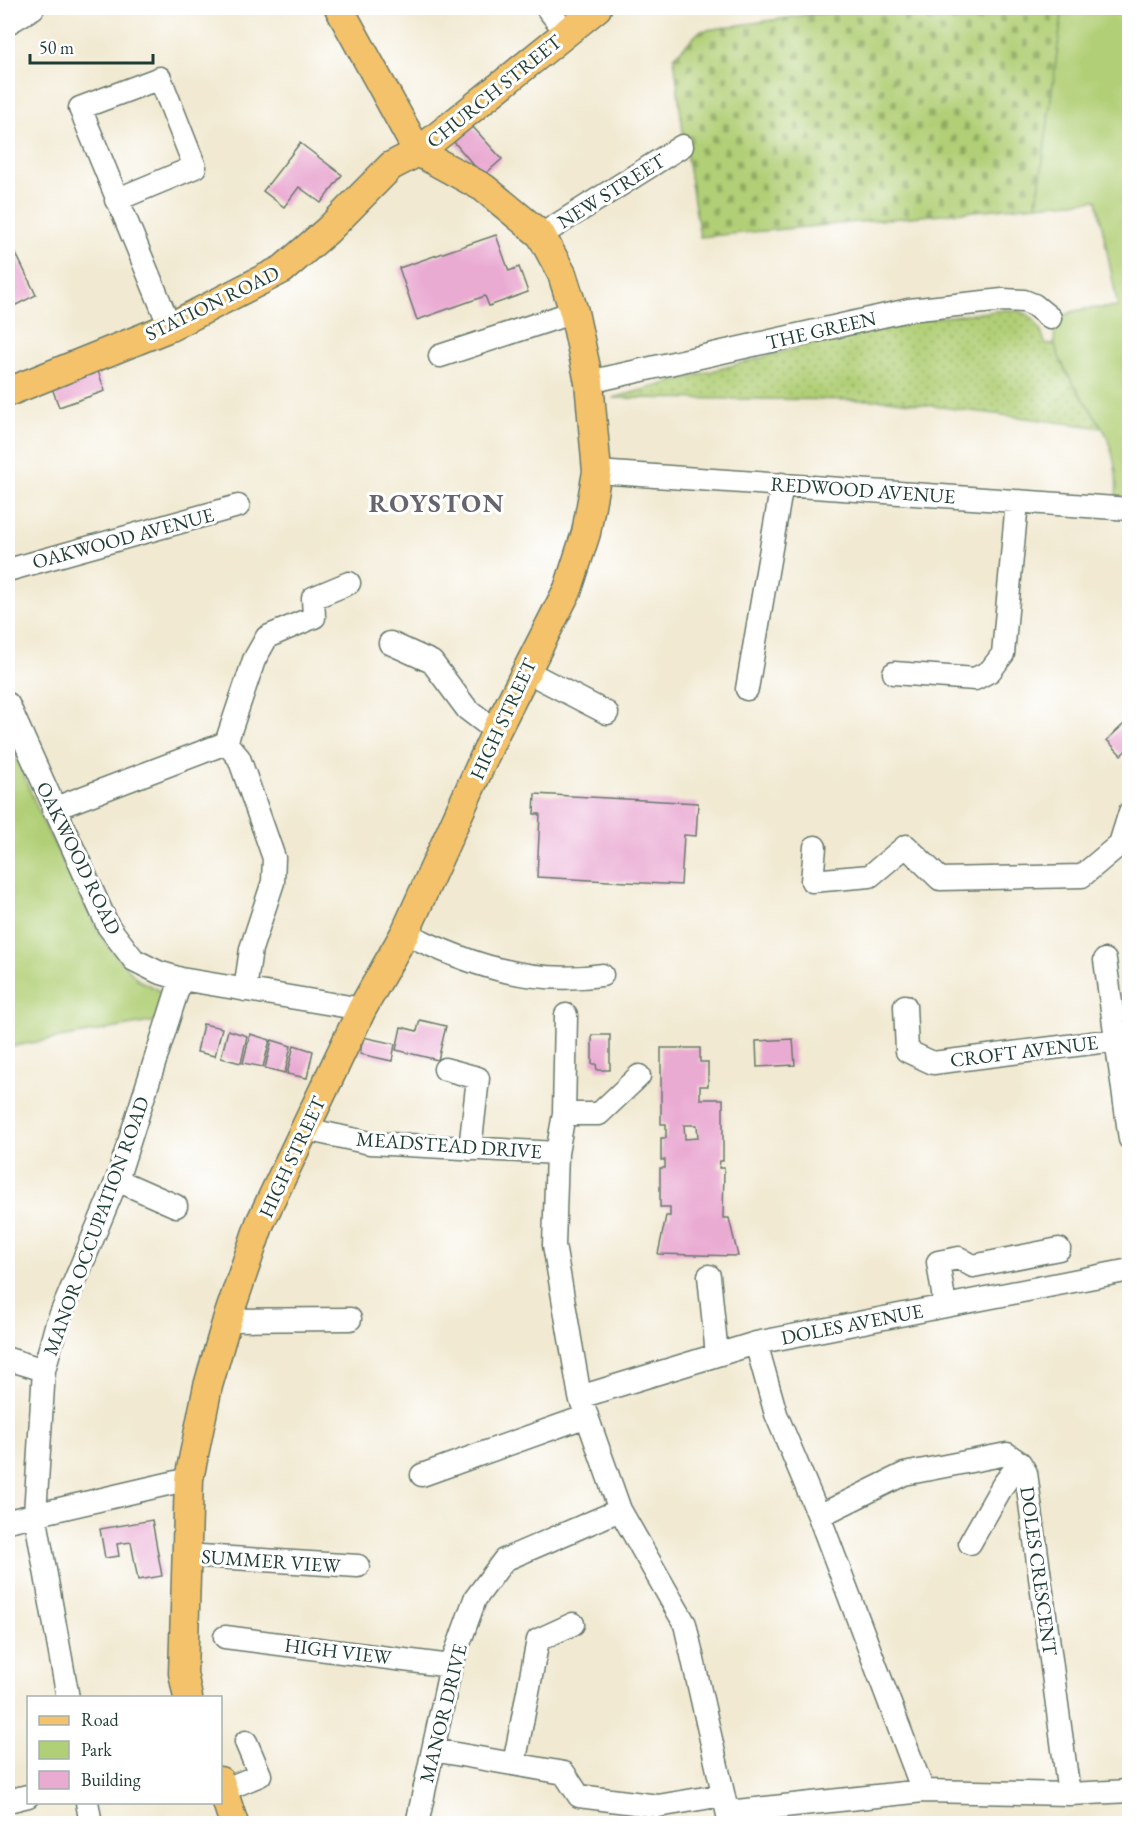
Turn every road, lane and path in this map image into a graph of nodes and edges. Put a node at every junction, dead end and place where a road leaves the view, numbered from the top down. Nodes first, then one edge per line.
1 (33, 8) edge
2 (339, 8) edge
3 (547, 8) edge
4 (597, 8) edge
5 (8, 23) edge
6 (566, 32) junction
7 (682, 147) dead end
8 (418, 152) junction
9 (116, 200) junction
10 (541, 235) junction
11 (574, 312) junction
12 (1050, 318) dead end
13 (170, 327) junction
14 (440, 356) dead end
15 (589, 382) junction
16 (8, 392) edge
17 (597, 472) junction
18 (782, 484) junction
19 (1017, 502) junction
20 (238, 506) dead end
21 (1130, 509) edge
22 (8, 570) edge
23 (349, 583) dead end
24 (390, 643) dead end
25 (526, 671) junction
26 (894, 673) dead end
27 (747, 689) dead end
28 (8, 704) edge
29 (607, 713) dead end
30 (496, 731) junction
31 (226, 743) junction
32 (53, 809) junction
33 (1130, 812) edge
34 (815, 847) dead end
35 (405, 933) junction
36 (1105, 960) dead end
37 (602, 975) dead end
38 (181, 979) junction
39 (244, 990) junction
40 (905, 1006) dead end
41 (362, 1009) junction
42 (566, 1015) dead end
43 (1116, 1040) junction
44 (445, 1069) dead end
45 (639, 1076) dead end
46 (564, 1114) junction
47 (305, 1129) junction
48 (1130, 1139) edge
49 (470, 1149) junction
50 (557, 1153) junction
51 (117, 1180) junction
52 (177, 1206) dead end
53 (1059, 1249) dead end
54 (1130, 1270) edge
55 (709, 1276) dead end
56 (945, 1306) junction
57 (350, 1319) dead end
58 (227, 1320) junction
59 (756, 1343) junction
60 (717, 1355) junction
61 (8, 1359) edge
62 (44, 1370) junction
63 (583, 1407) junction
64 (1020, 1463) junction
65 (422, 1475) dead end
66 (189, 1479) junction
67 (620, 1510) junction
68 (35, 1514) junction
69 (819, 1516) junction
70 (8, 1521) edge
71 (970, 1543) dead end
72 (185, 1554) junction
73 (358, 1566) dead end
74 (573, 1624) dead end
75 (225, 1636) dead end
76 (451, 1666) junction
77 (68, 1696) edge
78 (188, 1696) edge
79 (246, 1742) dead end
80 (434, 1750) junction
81 (513, 1764) junction
82 (222, 1786) edge
83 (923, 1791) junction
84 (1130, 1791) edge
85 (1069, 1794) junction
86 (27, 1796) edge
87 (8, 1801) edge
88 (87, 1804) edge
89 (727, 1810) edge
90 (91, 1824) edge
91 (234, 1824) edge
92 (417, 1824) edge

1 - 5 street
2 - 8 main road
3 - 6 street
4 - 6 main road, CHURCH STREET
6 - 8 main road, CHURCH STREET
7 - 10 street, NEW STREET
8 - 10 main road, HIGH STREET
8 - 13 main road, STATION ROAD
9 - 9 street
9 - 13 street
10 - 11 main road, HIGH STREET
11 - 14 street
11 - 15 main road, HIGH STREET
12 - 15 street, THE GREEN
13 - 16 main road, STATION ROAD
15 - 17 main road, HIGH STREET
17 - 18 street, REDWOOD AVENUE
17 - 25 main road, HIGH STREET
18 - 19 street, REDWOOD AVENUE
18 - 27 street
19 - 21 street, REDWOOD AVENUE
19 - 26 street
20 - 22 street, OAKWOOD AVENUE
23 - 31 street
24 - 30 street
25 - 29 street
25 - 30 main road, HIGH STREET
28 - 32 street, OAKWOOD ROAD
30 - 35 main road, HIGH STREET
31 - 32 street
31 - 39 street
32 - 38 street, OAKWOOD ROAD
33 - 34 street
35 - 37 street
35 - 41 main road, HIGH STREET
36 - 43 street
38 - 39 street, OAKWOOD ROAD
38 - 51 street, MANOR OCCUPATION ROAD
39 - 41 street, OAKWOOD ROAD
40 - 43 street, CROFT AVENUE
41 - 47 main road, HIGH STREET
42 - 46 street, MEADSTEAD DRIVE
43 - 48 street
44 - 49 street
45 - 46 street
46 - 50 street, MEADSTEAD DRIVE
47 - 49 street, MEADSTEAD DRIVE
47 - 58 main road, HIGH STREET
49 - 50 street, MEADSTEAD DRIVE
50 - 63 street, MEADSTEAD DRIVE
51 - 52 street
51 - 62 street, MANOR OCCUPATION ROAD
53 - 56 street
54 - 56 street, DOLES AVENUE
55 - 60 street
56 - 59 street, DOLES AVENUE
57 - 58 street
58 - 66 main road, HIGH STREET
59 - 60 street, DOLES AVENUE
59 - 69 street
60 - 63 street, DOLES AVENUE
61 - 62 street
62 - 68 street, MANOR OCCUPATION ROAD
63 - 65 street, DOLES AVENUE
63 - 67 street, MEADSTEAD DRIVE
64 - 69 street, DOLES CRESCENT
64 - 71 street
64 - 85 street, DOLES CRESCENT
66 - 68 street
66 - 72 main road, HIGH STREET
67 - 76 street, MANOR DRIVE
67 - 89 street, MEADSTEAD DRIVE
68 - 70 street
68 - 77 street, MANOR OCCUPATION ROAD
69 - 83 street
72 - 73 street, SUMMER VIEW
72 - 78 main road, HIGH STREET
74 - 81 street
75 - 76 street, HIGH VIEW
76 - 80 street, MANOR DRIVE
79 - 82 street
80 - 81 street
80 - 92 street, MANOR DRIVE
81 - 89 street
82 - 91 main road
83 - 85 street
83 - 89 street
84 - 85 street
86 - 87 street
88 - 90 street

